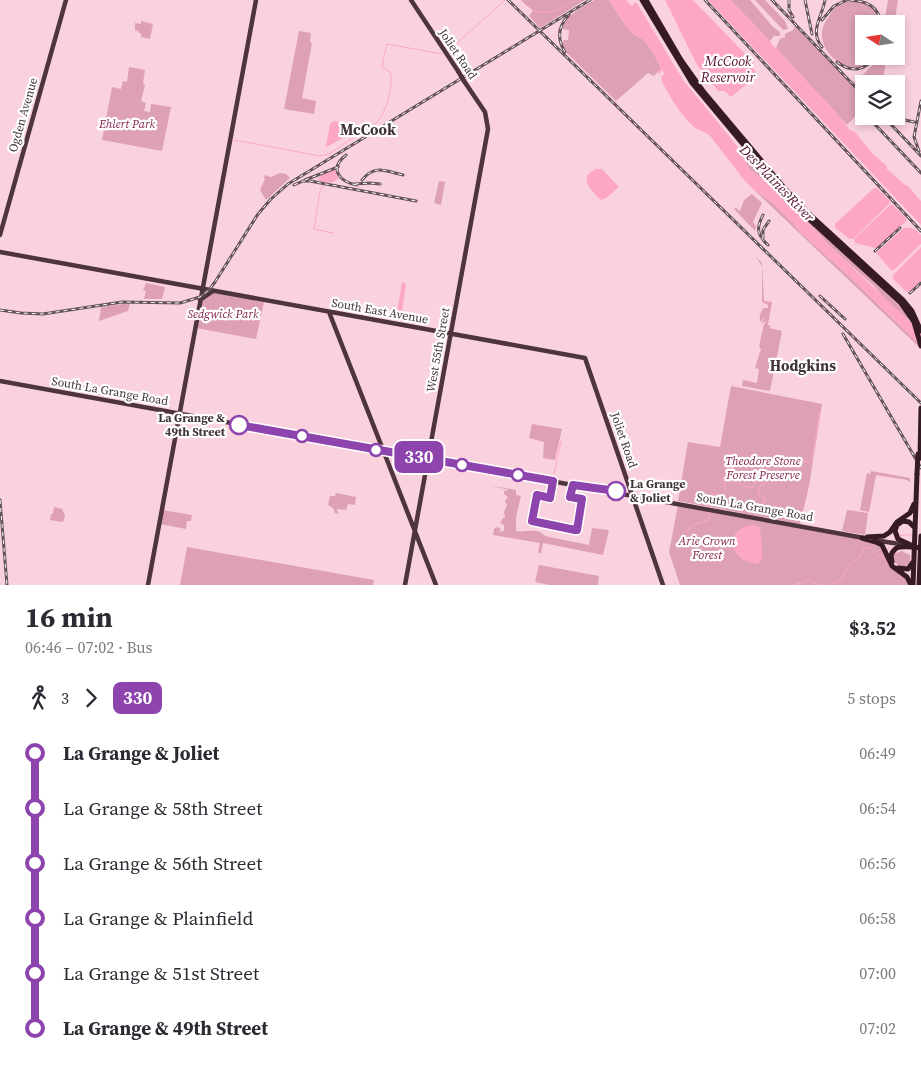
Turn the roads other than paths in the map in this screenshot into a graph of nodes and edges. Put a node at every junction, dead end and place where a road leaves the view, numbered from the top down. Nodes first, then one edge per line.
1 (66, 0) edge
2 (256, 0) edge
3 (411, 0) edge
4 (642, 0) edge
5 (646, 0) edge
6 (488, 119) joint
7 (232, 131) junction
8 (226, 133) dead end
9 (0, 235) edge
10 (0, 252) edge
11 (202, 289) junction
12 (213, 291) junction
13 (200, 301) junction
14 (329, 312) junction
15 (910, 312) junction
16 (453, 326) junction
17 (921, 331) edge
18 (452, 334) junction
19 (462, 336) junction
20 (921, 346) edge
21 (585, 358) joint
22 (0, 382) edge
23 (921, 409) edge
24 (179, 414) junction
25 (920, 426) edge
26 (919, 437) edge
27 (384, 451) junction
28 (919, 456) edge
29 (429, 459) junction
30 (918, 476) junction
31 (916, 484) junction
32 (629, 486) junction
33 (600, 490) junction
34 (626, 493) junction
35 (632, 495) junction
36 (414, 524) junction
37 (921, 536) edge
38 (864, 537) junction
39 (416, 540) junction
40 (911, 545) junction
41 (921, 548) edge
42 (914, 555) junction
43 (148, 585) edge
44 (405, 585) edge
45 (436, 585) edge
46 (663, 585) edge
47 (915, 585) edge

1 - 9 main road, Ogden Avenue
2 - 7 main road
3 - 6 main road, Joliet Road, bridge
4 - 15 highway
5 - 15 highway
6 - 16 main road, West 55th Street
7 - 8 main road
7 - 11 main road
10 - 11 main road, South East Avenue
11 - 12 main road, South East Avenue
11 - 13 main road
12 - 13 main road
12 - 14 main road, South East Avenue
13 - 24 main road
14 - 18 main road, South East Avenue
14 - 27 main road
15 - 17 highway
15 - 20 highway
16 - 18 main road, West 55th Street
16 - 19 main road
18 - 19 main road, South East Avenue
18 - 29 main road, West 55th Street
19 - 21 main road, South East Avenue
21 - 32 main road, Joliet Road
22 - 24 main road, South La Grange Road
23 - 25 highway
24 - 27 main road, South La Grange Road
24 - 43 main road
25 - 26 highway
26 - 28 highway
27 - 29 main road, South La Grange Road
27 - 36 main road
28 - 30 highway, bridge
29 - 33 main road, South La Grange Road
29 - 36 main road, West 55th Street
30 - 31 highway
30 - 47 highway
31 - 38 highway
31 - 40 highway
32 - 34 main road
32 - 35 main road, Joliet Road
33 - 34 main road, South La Grange Road
33 - 35 main road, South La Grange Road
34 - 35 main road, South La Grange Road
35 - 38 main road, South La Grange Road
35 - 46 main road, Joliet Road
36 - 39 main road
37 - 41 highway
38 - 40 main road, South La Grange Road
38 - 47 highway
39 - 44 main road
39 - 45 main road
40 - 41 highway, bridge
40 - 42 highway
40 - 42 highway
41 - 47 highway
42 - 47 highway

